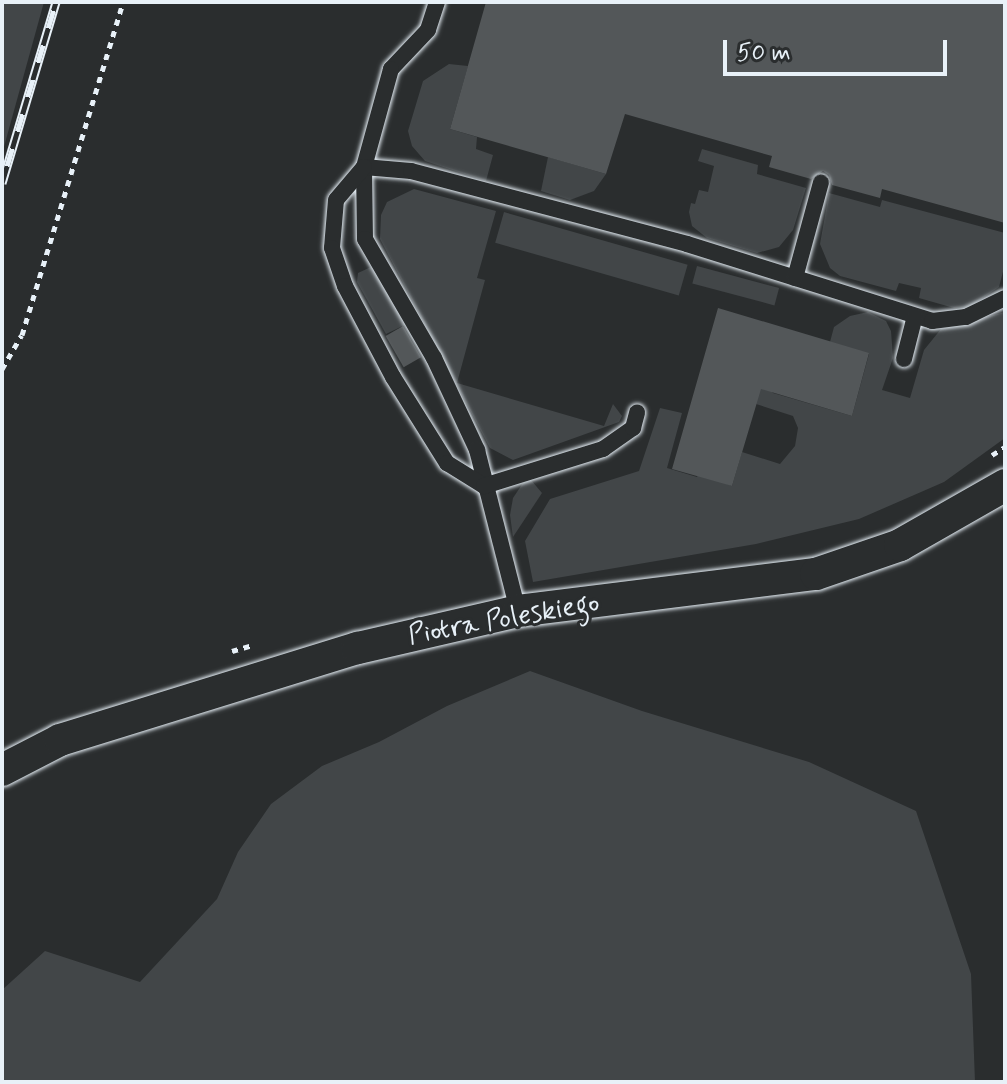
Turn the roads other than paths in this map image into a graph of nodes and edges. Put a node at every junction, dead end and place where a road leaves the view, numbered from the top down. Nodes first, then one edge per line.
1 (437, 2) edge
2 (364, 167) junction
3 (821, 182) dead end
4 (795, 278) junction
5 (1005, 298) edge
6 (915, 316) junction
7 (904, 359) dead end
8 (637, 413) dead end
9 (1005, 485) edge
10 (484, 486) junction
11 (518, 611) junction
12 (2, 770) edge

1 - 2 lane
2 - 4 lane
2 - 10 lane
2 - 10 lane
3 - 4 lane
4 - 6 lane
5 - 6 lane
6 - 7 lane
8 - 10 lane
9 - 11 street, Piotra Poleskiego
10 - 11 lane
11 - 12 street, Piotra Poleskiego

